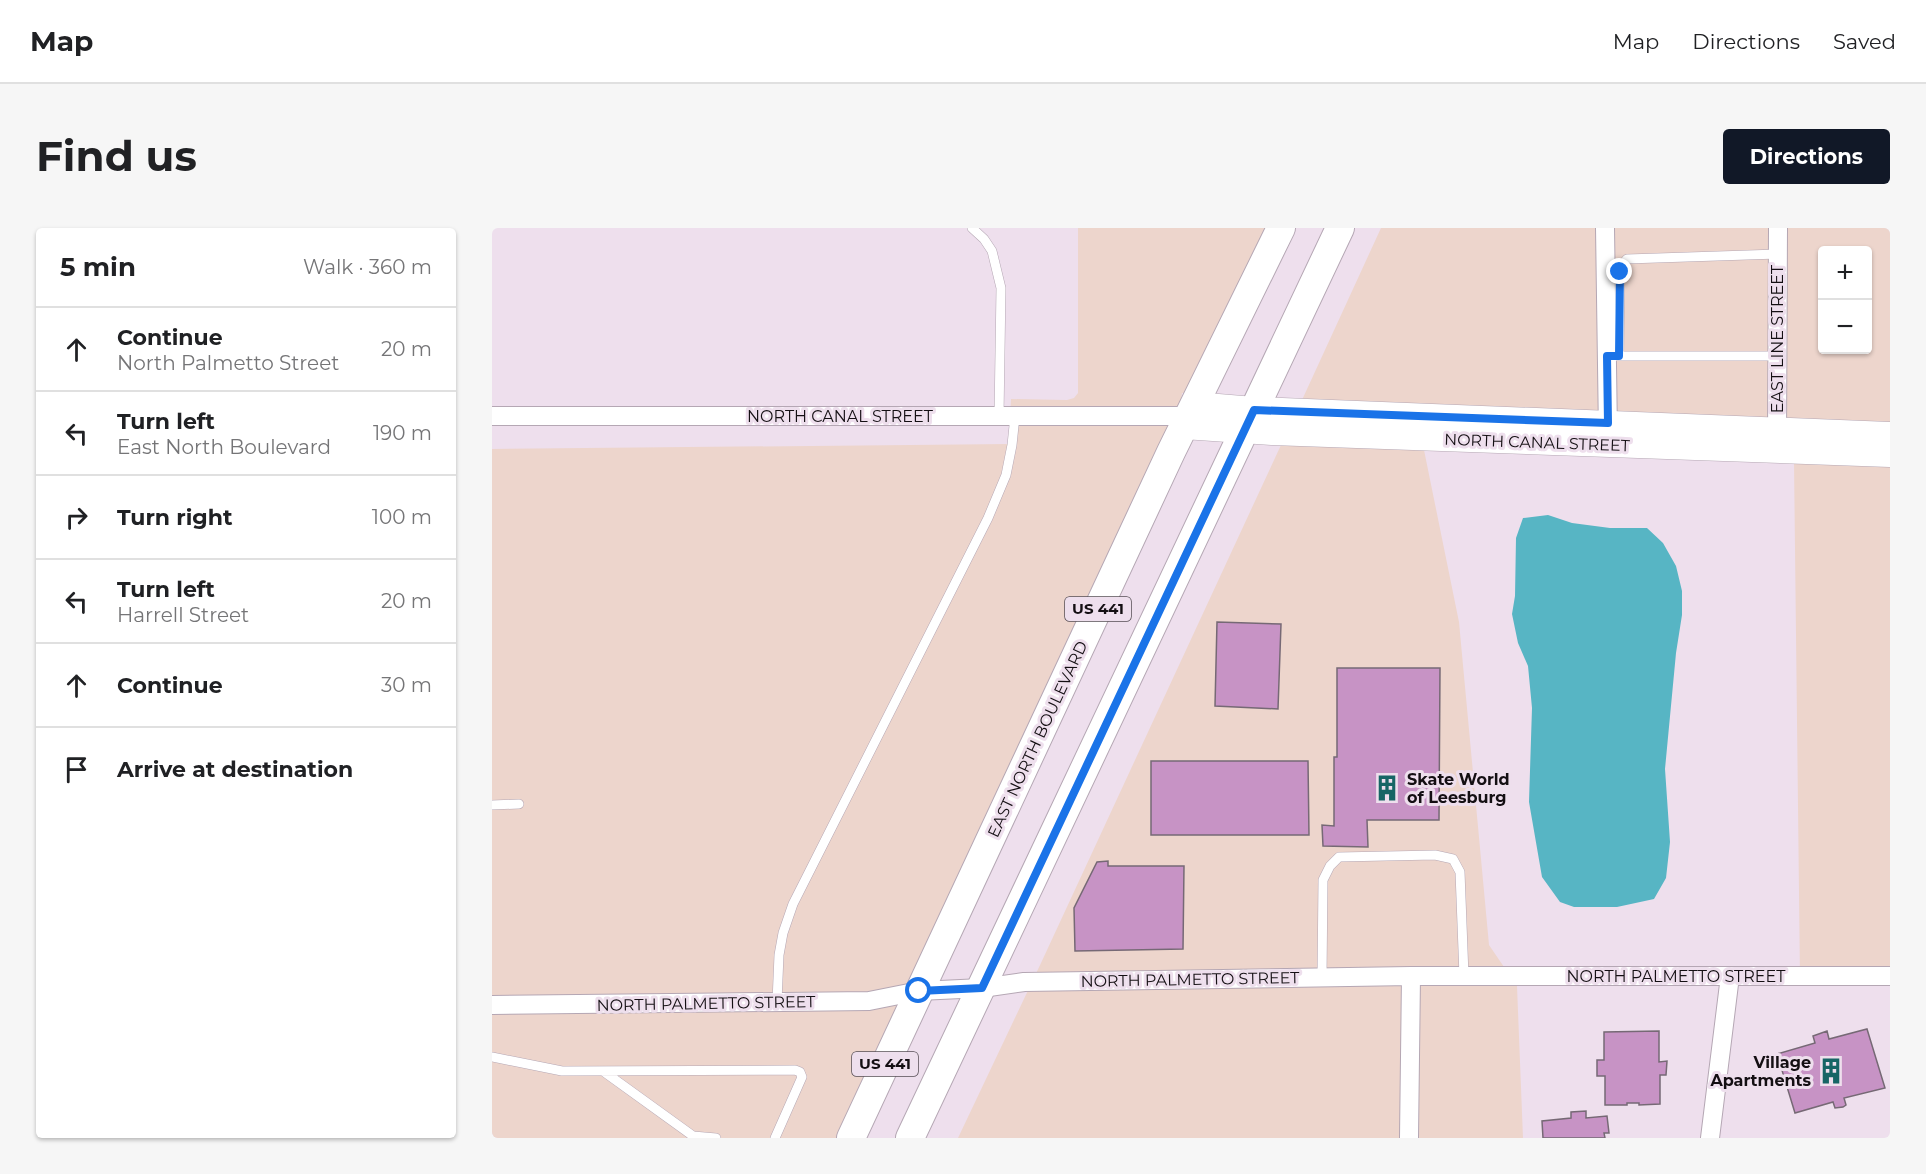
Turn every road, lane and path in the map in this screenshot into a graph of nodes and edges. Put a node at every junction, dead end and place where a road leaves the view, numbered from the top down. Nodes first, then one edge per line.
1 (972, 228) edge
2 (1281, 228) edge
3 (1340, 228) edge
4 (1605, 228) edge
5 (1778, 228) edge
6 (1778, 254) junction
7 (1613, 356) junction
8 (1777, 356) junction
9 (492, 416) edge
10 (1007, 416) junction
11 (1189, 416) junction
12 (1249, 420) junction
13 (1608, 434) junction
14 (1890, 435) edge
15 (1777, 440) junction
16 (1890, 454) edge
17 (519, 804) dead end
18 (492, 805) edge
19 (1411, 976) junction
20 (1464, 976) junction
21 (1730, 976) junction
22 (1890, 976) edge
23 (1322, 977) junction
24 (982, 988) junction
25 (919, 991) junction
26 (777, 1002) junction
27 (492, 1005) edge
28 (492, 1057) edge
29 (603, 1071) junction
30 (693, 1137) edge
31 (716, 1138) edge
32 (775, 1138) edge
33 (851, 1138) edge
34 (910, 1138) edge
35 (1408, 1138) edge
36 (1710, 1138) edge

1 - 10 lane
2 - 11 main road, EAST NORTH BOULEVARD / US 441
3 - 12 main road, US 441
4 - 7 street
5 - 6 street, EAST LINE STREET
6 - 7 lane
6 - 8 street, EAST LINE STREET
7 - 8 lane
7 - 13 street
8 - 15 street, EAST LINE STREET
9 - 10 street, NORTH CANAL STREET
10 - 11 street, NORTH CANAL STREET
10 - 26 lane
11 - 12 street, NORTH CANAL STREET
11 - 25 main road, EAST NORTH BOULEVARD / US 441
12 - 13 street, NORTH CANAL STREET
12 - 24 main road, US 441
13 - 15 street, NORTH CANAL STREET
14 - 15 street
15 - 16 street, NORTH CANAL STREET
17 - 18 lane
19 - 20 street, NORTH PALMETTO STREET
19 - 23 street, NORTH PALMETTO STREET
19 - 35 street
20 - 21 street, NORTH PALMETTO STREET
20 - 23 lane
21 - 22 street, NORTH PALMETTO STREET
21 - 36 street
23 - 24 street, NORTH PALMETTO STREET
24 - 25 street, NORTH PALMETTO STREET
24 - 34 main road, US 441
25 - 26 street, NORTH PALMETTO STREET
25 - 33 main road, US 441
26 - 27 street, NORTH PALMETTO STREET
28 - 29 lane
29 - 30 lane
29 - 32 lane
30 - 31 lane

